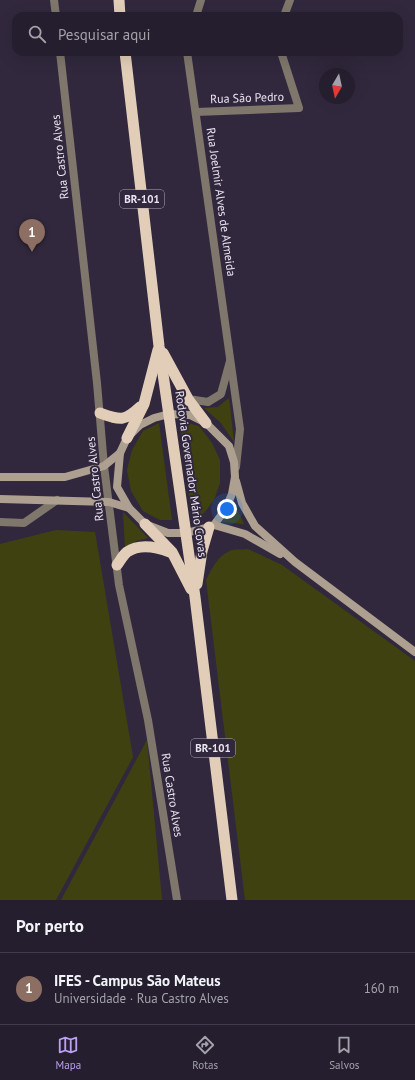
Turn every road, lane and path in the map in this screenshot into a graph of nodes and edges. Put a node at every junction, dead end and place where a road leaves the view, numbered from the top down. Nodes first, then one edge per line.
1 (54, 0) edge
2 (119, 0) edge
3 (201, 0) edge
4 (290, 0) edge
5 (56, 12) edge
6 (120, 12) edge
7 (197, 12) edge
8 (286, 12) edge
9 (60, 56) edge
10 (125, 56) edge
11 (188, 56) edge
12 (282, 56) edge
13 (196, 112) junction
14 (159, 346) junction
15 (231, 356) junction
16 (188, 399) junction
17 (144, 404) junction
18 (100, 413) junction
19 (169, 414) junction
20 (206, 423) junction
21 (127, 438) junction
22 (120, 453) junction
23 (104, 466) junction
24 (0, 477) edge
25 (235, 477) junction
26 (0, 499) edge
27 (57, 500) junction
28 (109, 502) junction
29 (129, 508) junction
30 (0, 522) edge
31 (145, 524) junction
32 (212, 526) junction
33 (186, 533) junction
34 (172, 552) junction
35 (295, 562) junction
36 (117, 565) junction
37 (195, 597) junction
38 (415, 652) edge
39 (177, 900) edge
40 (232, 900) edge

1 - 5 street
2 - 6 highway
3 - 7 street
4 - 8 street
9 - 18 street, Rua Castro Alves
10 - 14 highway, Rodovia Governador Mário Covas / BR-101
11 - 13 street, Rua Joelmir Alves de Almeida
12 - 13 street, Rua São Pedro
13 - 15 street, Rua Joelmir Alves de Almeida
14 - 16 highway
14 - 17 highway
14 - 19 highway, Rodovia Governador Mário Covas / BR-101
15 - 16 street, Rua Joelmir Alves de Almeida
15 - 25 street, Rua Joelmir Alves de Almeida
16 - 20 highway
17 - 18 highway
17 - 21 highway
18 - 23 street, Rua Castro Alves
19 - 20 main road
19 - 21 main road
19 - 33 highway, Rodovia Governador Mário Covas / BR-101
20 - 25 main road
21 - 22 main road
22 - 23 main road
22 - 29 main road
23 - 24 main road
23 - 28 street, Rua Castro Alves
25 - 32 main road
25 - 35 main road
26 - 27 main road
27 - 28 main road
27 - 30 street
28 - 29 main road
28 - 36 street, Rua Castro Alves
29 - 31 main road
31 - 33 main road
31 - 34 highway
32 - 33 main road
32 - 35 main road
32 - 37 highway
33 - 37 highway, Rodovia Governador Mário Covas / BR-101
34 - 36 highway
34 - 37 highway
35 - 38 main road
36 - 39 street, Rua Castro Alves
37 - 40 highway, Rodovia Governador Mário Covas / BR-101

